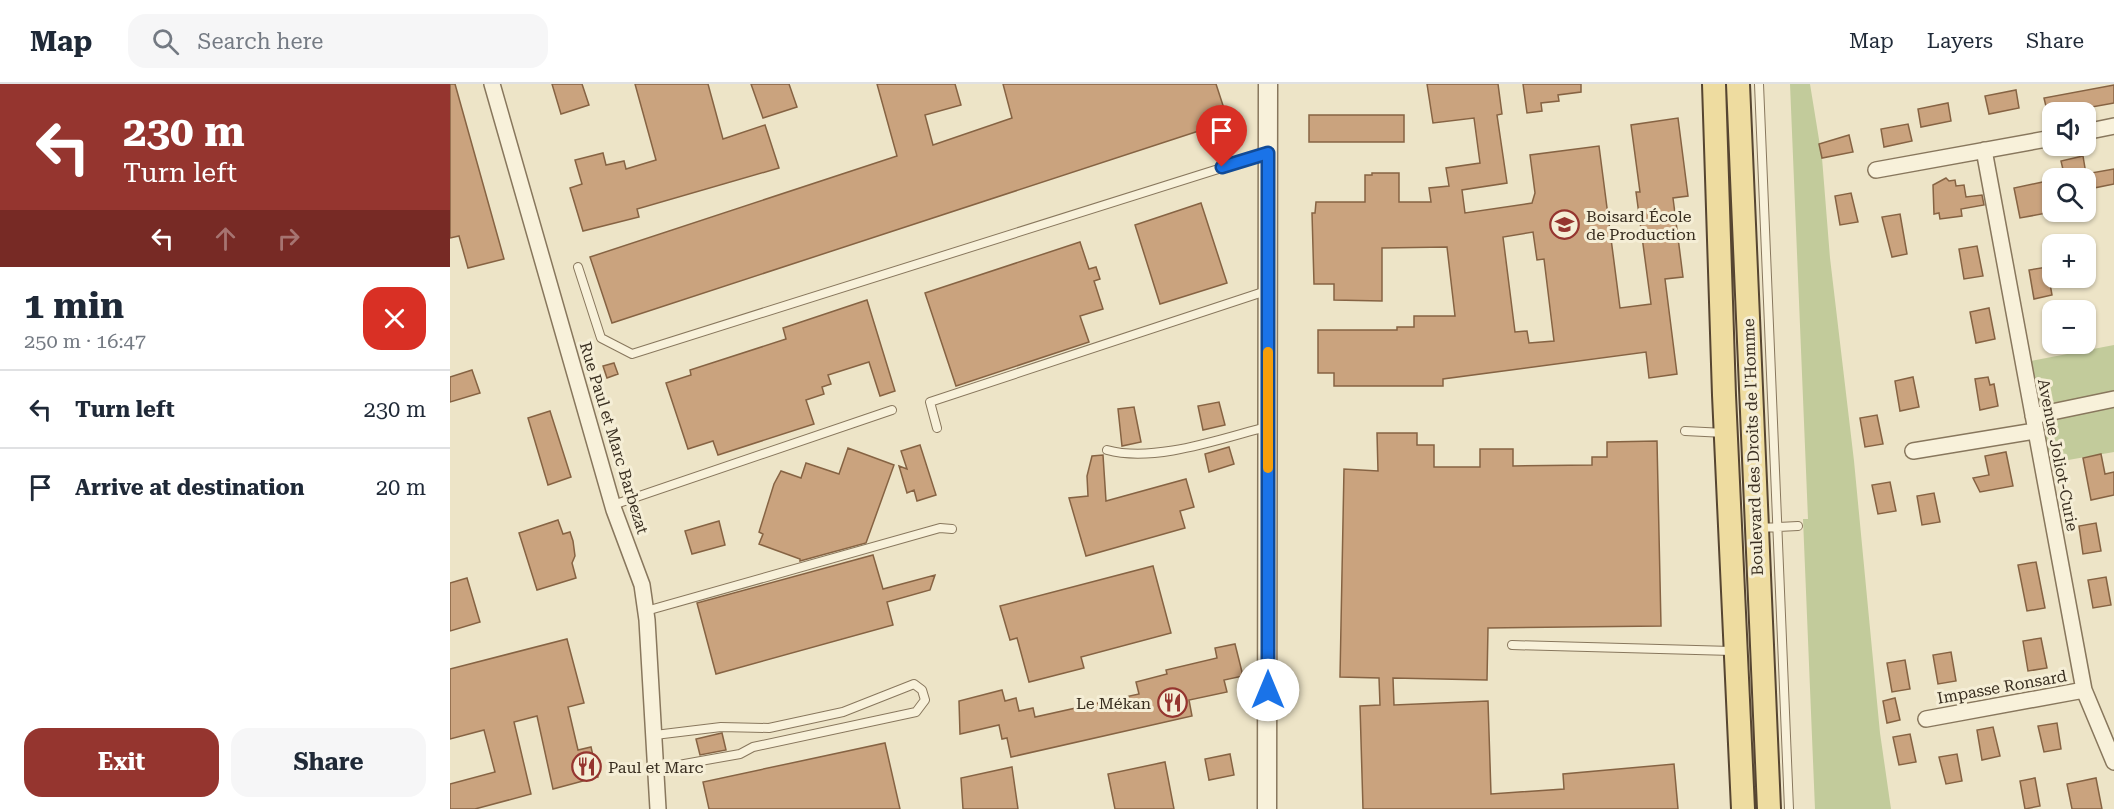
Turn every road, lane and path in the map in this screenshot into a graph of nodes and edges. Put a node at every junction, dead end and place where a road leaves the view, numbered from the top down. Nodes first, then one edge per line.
1 (492, 84) edge
2 (1268, 84) edge
3 (1713, 84) edge
4 (1738, 84) edge
5 (1760, 84) edge
6 (2114, 126) edge
7 (2096, 130) edge
8 (2042, 140) edge
9 (1984, 150) junction
10 (1268, 153) junction
11 (1876, 170) dead end
12 (578, 267) dead end
13 (1268, 291) junction
14 (2114, 399) edge
15 (892, 410) dead end
16 (2034, 424) junction
17 (1268, 427) junction
18 (937, 428) dead end
19 (1685, 431) dead end
20 (1726, 433) junction
21 (1107, 450) dead end
22 (1913, 451) dead end
23 (613, 505) junction
24 (1798, 526) dead end
25 (1767, 528) junction
26 (952, 529) dead end
27 (646, 611) junction
28 (1512, 645) dead end
29 (1737, 651) junction
30 (2084, 690) junction
31 (1926, 719) dead end
32 (655, 735) junction
33 (2114, 762) edge
34 (656, 769) junction
35 (658, 809) edge
36 (1268, 809) edge
37 (1743, 809) edge
38 (1769, 809) edge
39 (1789, 809) edge

1 - 23 street, Rue Paul et Marc Barbezat
2 - 10 street
3 - 20 main road, Boulevard des Droits de l'Homme
4 - 25 main road, Boulevard des Droits de l'Homme
5 - 25 lane, Boulevard des Droits de l'Homme
6 - 7 street
8 - 9 street
9 - 11 street
9 - 16 street, Avenue Joliot-Curie
10 - 12 lane
10 - 13 street
13 - 17 street
13 - 18 lane
14 - 16 street
15 - 23 lane
16 - 22 street
16 - 30 street, Avenue Joliot-Curie
17 - 21 lane
17 - 36 street
19 - 20 lane
20 - 29 main road, Boulevard des Droits de l'Homme
23 - 27 street, Rue Paul et Marc Barbezat
24 - 25 lane
25 - 38 main road, Boulevard des Droits de l'Homme
25 - 39 lane, Boulevard des Droits de l'Homme
26 - 27 lane
27 - 32 street, Rue Paul et Marc Barbezat
28 - 29 lane
29 - 37 main road, Boulevard des Droits de l'Homme
30 - 31 street, Impasse Ronsard
30 - 33 street, Avenue Joliot-Curie
32 - 34 street, Rue Paul et Marc Barbezat
32 - 34 lane
34 - 35 street, Rue Paul et Marc Barbezat

